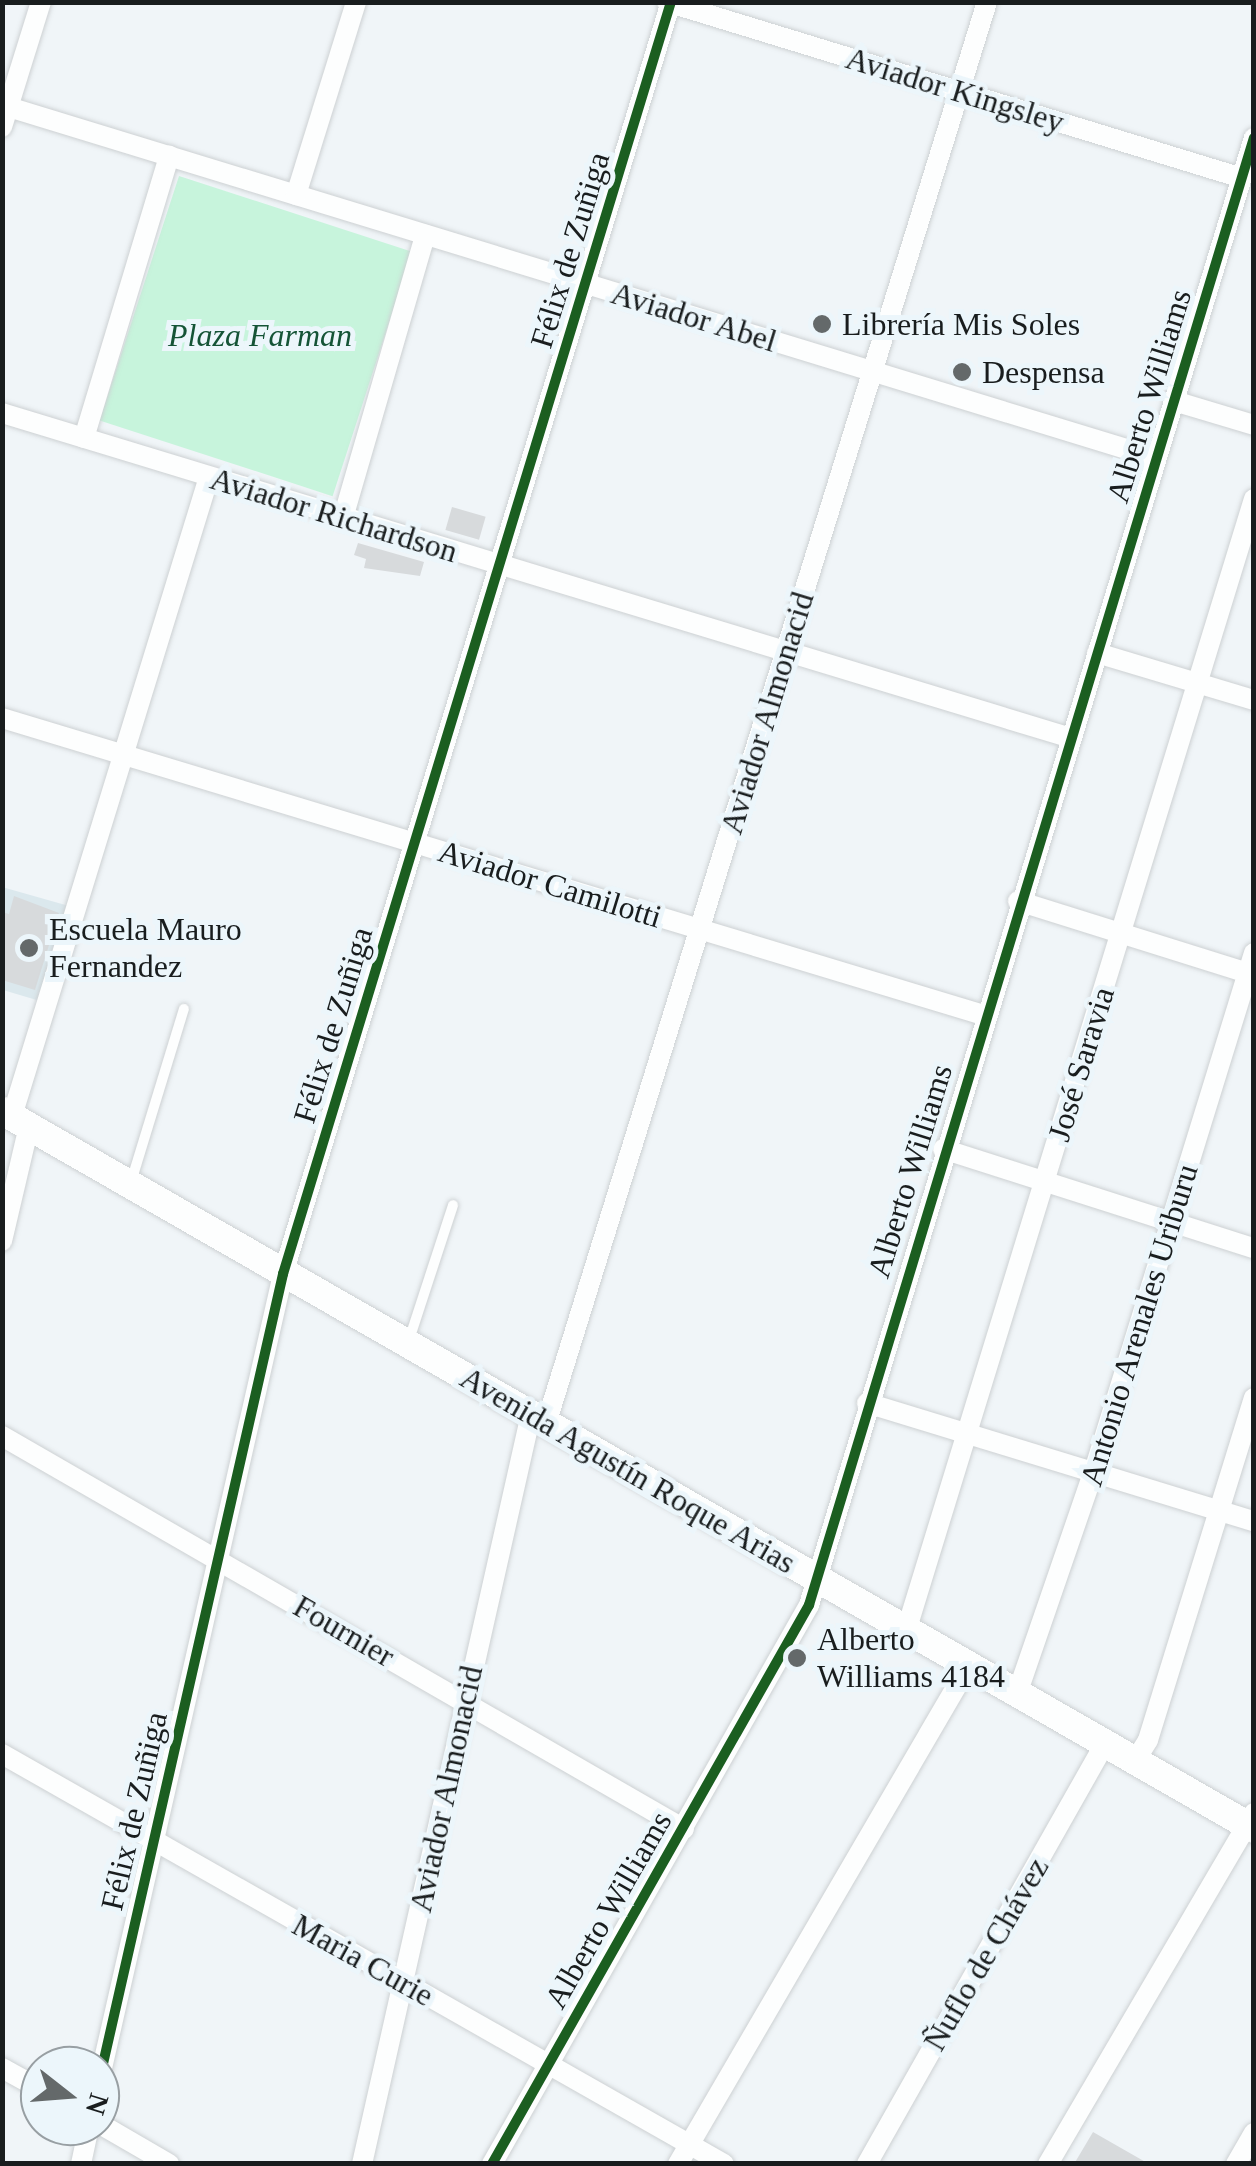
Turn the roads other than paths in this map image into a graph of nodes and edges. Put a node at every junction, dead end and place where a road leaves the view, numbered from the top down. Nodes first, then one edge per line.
1 (41, 2) edge
2 (356, 2) edge
3 (987, 2) edge
4 (670, 3) edge
5 (961, 92) junction
6 (5, 113) edge
7 (1252, 145) edge
8 (168, 156) junction
9 (1242, 178) junction
10 (296, 195) junction
11 (425, 234) junction
12 (586, 284) junction
13 (874, 372) junction
14 (1174, 401) junction
15 (2, 413) edge
16 (1254, 425) edge
17 (84, 438) junction
18 (1156, 458) junction
19 (208, 476) junction
20 (1254, 499) edge
21 (343, 518) junction
22 (500, 565) junction
23 (785, 653) junction
24 (1097, 653) junction
25 (1197, 683) junction
26 (1254, 700) edge
27 (2, 718) edge
28 (1068, 737) junction
29 (122, 754) junction
30 (414, 842) junction
31 (1018, 901) junction
32 (701, 931) junction
33 (1120, 934) junction
34 (1251, 967) edge
35 (184, 1009) dead end
36 (983, 1015) junction
37 (14, 1118) edge
38 (943, 1149) junction
39 (1045, 1181) junction
40 (129, 1187) junction
41 (452, 1205) dead end
42 (1171, 1222) junction
43 (2, 1241) edge
44 (1254, 1248) edge
45 (283, 1274) junction
46 (407, 1344) junction
47 (1254, 1398) edge
48 (867, 1403) junction
49 (538, 1419) junction
50 (968, 1433) junction
51 (2, 1436) edge
52 (1094, 1471) junction
53 (1218, 1510) junction
54 (1254, 1521) edge
55 (216, 1558) junction
56 (817, 1576) junction
57 (907, 1628) junction
58 (970, 1664) junction
59 (1017, 1694) junction
60 (466, 1701) junction
61 (1105, 1744) junction
62 (1135, 1760) junction
63 (4, 1762) edge
64 (1251, 1822) edge
65 (684, 1829) junction
66 (154, 1841) junction
67 (403, 1983) junction
68 (107, 2046) edge
69 (549, 2064) junction
70 (120, 2136) edge
71 (1253, 2138) edge
72 (689, 2144) junction
73 (169, 2164) edge
74 (362, 2164) edge
75 (492, 2164) edge
76 (678, 2164) edge
77 (724, 2164) edge
78 (867, 2164) edge
79 (1048, 2164) edge
80 (1236, 2164) edge

1 - 6 street
2 - 10 street
3 - 5 street, Aviador Almonacid
4 - 5 street, Aviador Kingsley
4 - 12 street, Félix de Zuñiga
5 - 9 street, Aviador Kingsley
5 - 13 street, Aviador Almonacid
6 - 8 street, Aviador Abel
7 - 9 street, Alberto Williams
8 - 10 street, Aviador Abel
8 - 17 street
9 - 14 street, Alberto Williams
10 - 11 street, Aviador Abel
11 - 12 street, Aviador Abel
11 - 21 street
12 - 13 street, Aviador Abel
12 - 22 street, Félix de Zuñiga
13 - 18 street, Aviador Abel
13 - 23 street, Aviador Almonacid
14 - 16 street
14 - 18 street, Alberto Williams
15 - 17 street, Aviador Richardson
17 - 19 street, Aviador Richardson
18 - 24 street, Alberto Williams
19 - 21 street, Aviador Richardson
19 - 29 street
20 - 25 street, José Saravia
21 - 22 street, Aviador Richardson
22 - 23 street, Aviador Richardson
22 - 30 street, Félix de Zuñiga
23 - 28 street, Aviador Richardson
23 - 32 street, Aviador Almonacid
24 - 25 street
24 - 28 street, Alberto Williams
25 - 26 street
25 - 33 street, José Saravia
27 - 29 street, Aviador Camilotti
28 - 31 street, Alberto Williams
29 - 30 street, Aviador Camilotti
29 - 37 street
30 - 32 street, Aviador Camilotti
30 - 45 street, Félix de Zuñiga
31 - 33 street
31 - 36 street, Alberto Williams
32 - 36 street, Aviador Camilotti
32 - 49 street, Aviador Almonacid
33 - 34 street
33 - 39 street, José Saravia
34 - 42 street, Antonio Arenales Uriburu
35 - 40 lane
36 - 38 street, Alberto Williams
37 - 40 main road, Avenida Agustín Roque Arias
37 - 43 street
38 - 39 street
38 - 48 street, Alberto Williams
39 - 42 street
39 - 50 street, José Saravia
40 - 45 main road, Avenida Agustín Roque Arias
41 - 46 lane
42 - 44 street
42 - 52 street, Antonio Arenales Uriburu
45 - 46 main road, Avenida Agustín Roque Arias
45 - 55 street, Félix de Zuñiga
46 - 49 main road, Avenida Agustín Roque Arias
47 - 53 street
48 - 50 street
48 - 56 street, Alberto Williams
49 - 56 main road, Avenida Agustín Roque Arias
49 - 60 street, Aviador Almonacid
50 - 52 street
50 - 57 street, José Saravia
51 - 55 street, Fournier
52 - 53 street
52 - 59 street, Antonio Arenales Uriburu
53 - 54 street
53 - 62 street
55 - 60 street, Fournier
55 - 66 street, Félix de Zuñiga
56 - 57 main road, Avenida Agustín Roque Arias
56 - 65 street, Alberto Williams
57 - 58 main road, Avenida Agustín Roque Arias
58 - 59 main road, Avenida Agustín Roque Arias
58 - 72 street
59 - 61 main road, Avenida Agustín Roque Arias
60 - 65 street, Fournier
60 - 67 street, Aviador Almonacid
61 - 62 main road, Avenida Agustín Roque Arias
61 - 78 street, Ñuflo de Chávez
62 - 64 main road, Avenida Agustín Roque Arias
63 - 66 street, Maria Curie
64 - 79 street
65 - 69 street, Alberto Williams
66 - 67 street, Maria Curie
66 - 68 street, Félix de Zuñiga
67 - 69 street, Maria Curie
67 - 74 street, Aviador Almonacid
69 - 72 street, Maria Curie
69 - 75 street, Alberto Williams
70 - 73 street
71 - 80 street
72 - 76 street
72 - 77 street, Maria Curie

